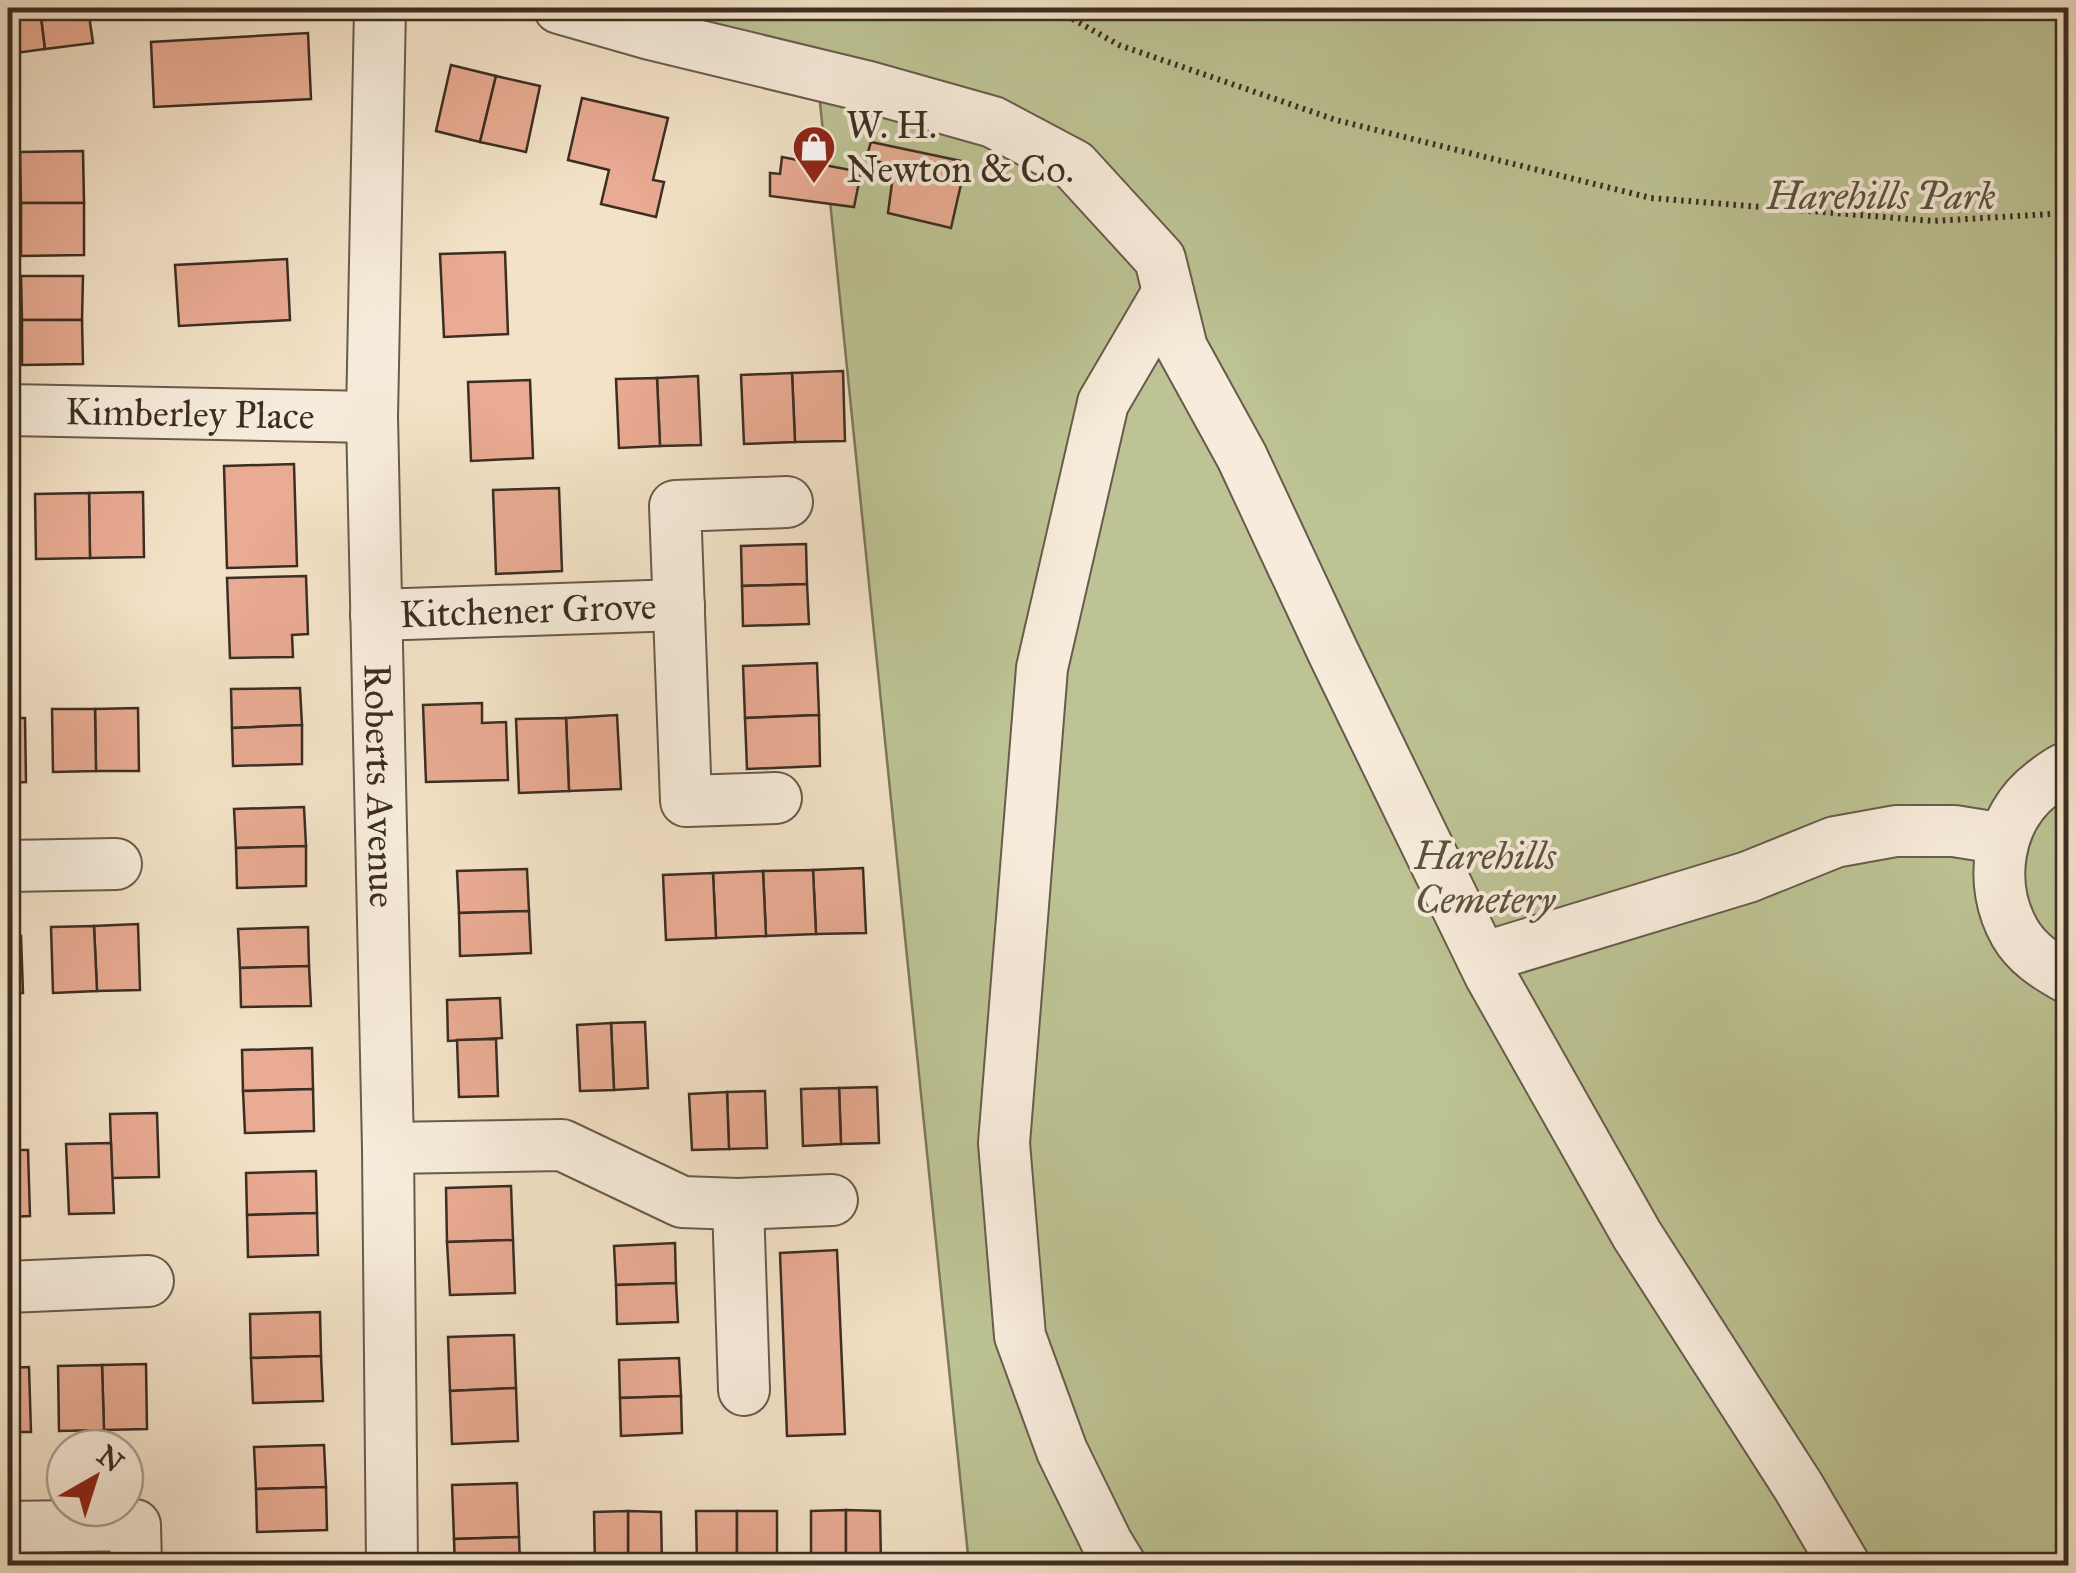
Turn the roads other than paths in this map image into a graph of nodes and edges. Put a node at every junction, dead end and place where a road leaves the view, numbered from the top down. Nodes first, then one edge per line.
1 (380, 8) edge
2 (559, 8) edge
3 (1168, 292) junction
4 (8, 410) edge
5 (372, 418) junction
6 (788, 502) dead end
7 (679, 606) junction
8 (376, 616) junction
9 (2068, 767) edge
10 (776, 798) dead end
11 (2004, 838) junction
12 (116, 864) dead end
13 (8, 866) edge
14 (1482, 958) junction
15 (2068, 978) edge
16 (388, 1148) junction
17 (832, 1200) dead end
18 (738, 1204) junction
19 (148, 1281) dead end
20 (8, 1286) edge
21 (744, 1390) dead end
22 (8, 1527) edge
23 (136, 1566) edge
24 (392, 1566) edge
25 (1121, 1566) edge
26 (1845, 1566) edge

1 - 5 street, Roberts Avenue
2 - 3 street
3 - 14 street
3 - 25 street
4 - 5 street, Kimberley Place
5 - 8 street, Roberts Avenue
6 - 7 street, Kitchener Grove
7 - 8 street, Kitchener Grove
7 - 10 street, Kitchener Grove
8 - 16 street, Roberts Avenue
9 - 11 street
11 - 14 street
11 - 15 street
12 - 13 street
14 - 26 street
16 - 18 street
16 - 24 street, Roberts Avenue
17 - 18 street
18 - 21 street
19 - 20 street
22 - 23 street

